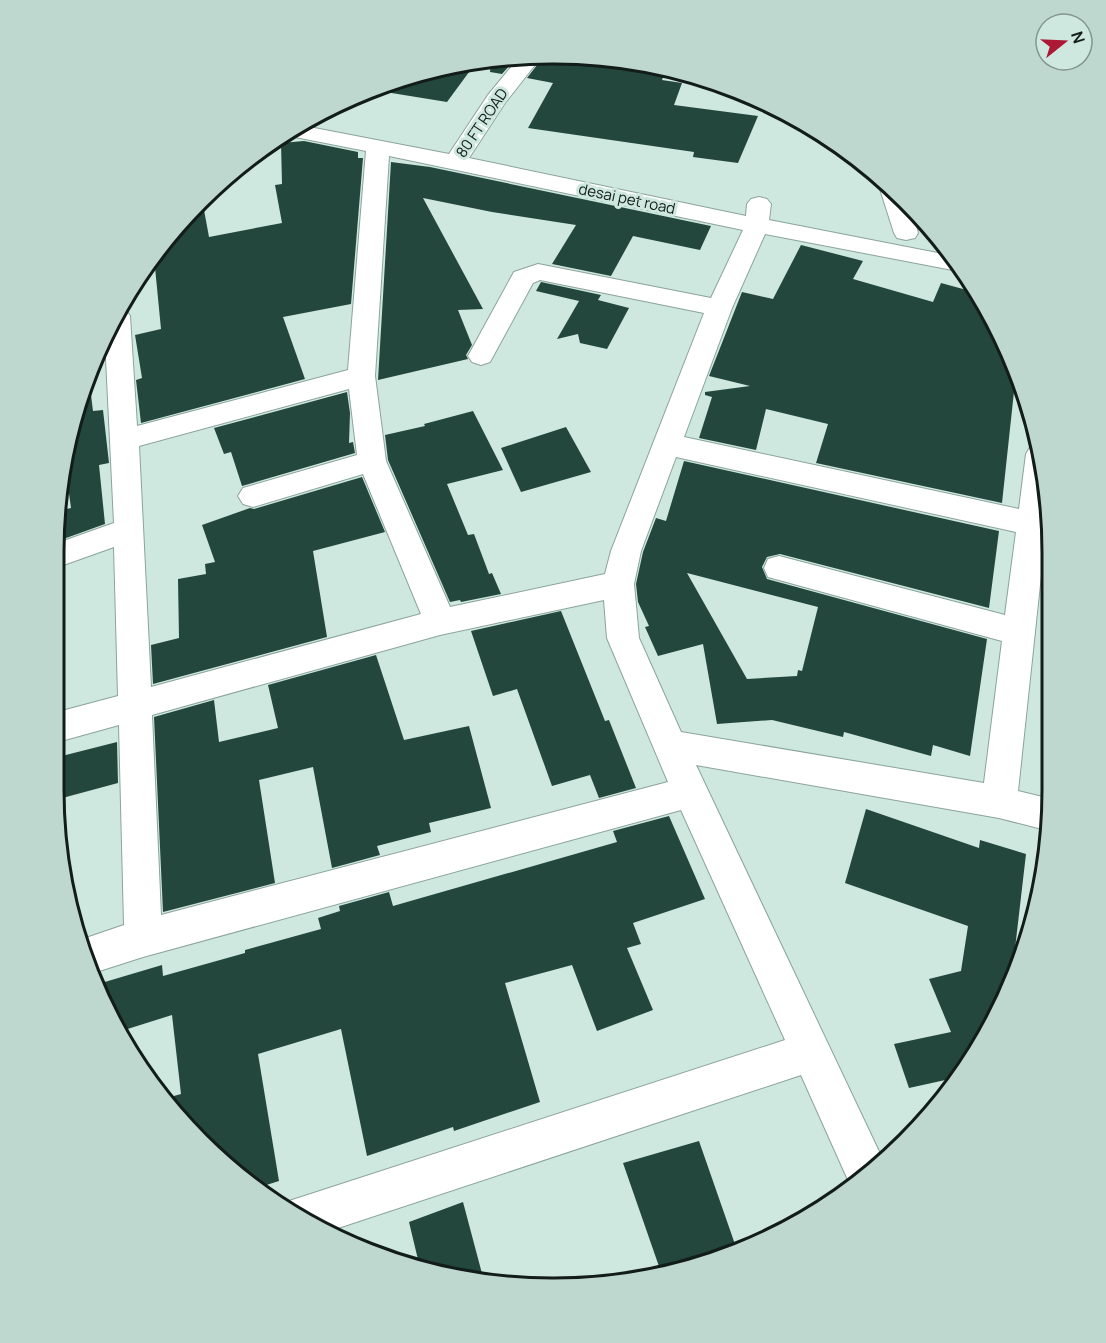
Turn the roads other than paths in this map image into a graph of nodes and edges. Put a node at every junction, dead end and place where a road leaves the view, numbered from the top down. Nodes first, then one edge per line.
1 (523, 66) edge
2 (326, 121) edge
3 (305, 133) edge
4 (378, 147) junction
5 (460, 154) junction
6 (900, 210) edge
7 (757, 215) junction
8 (945, 262) edge
9 (719, 308) junction
10 (118, 332) edge
11 (481, 356) dead end
12 (361, 376) junction
13 (124, 440) junction
14 (666, 444) junction
15 (372, 461) junction
16 (253, 496) dead end
17 (1041, 526) edge
18 (129, 529) junction
19 (1040, 529) edge
20 (64, 553) edge
21 (778, 568) dead end
22 (618, 584) junction
23 (440, 622) junction
24 (1019, 632) junction
25 (135, 705) junction
26 (64, 725) edge
27 (670, 745) junction
28 (690, 792) junction
29 (999, 802) junction
30 (1041, 812) edge
31 (142, 938) junction
32 (93, 954) edge
33 (810, 1052) junction
34 (864, 1166) edge
35 (312, 1215) edge

1 - 5 street, 80 FT ROAD
2 - 5 street, desai pet road
3 - 4 street, desai pet road
4 - 5 street, desai pet road
4 - 12 street
5 - 7 street, desai pet road
6 - 7 street, desai pet road
7 - 8 street, desai pet road
7 - 9 street
9 - 11 street
9 - 14 street
10 - 13 street
12 - 13 street
12 - 15 street
13 - 18 street
14 - 17 street
14 - 22 street
15 - 16 street
15 - 23 street
18 - 20 street
18 - 25 street
19 - 24 street
21 - 24 street
22 - 23 street
22 - 27 street
23 - 25 street
24 - 29 street
25 - 26 street
25 - 31 street
27 - 28 street
27 - 29 street
28 - 31 street
28 - 33 street
29 - 30 street
31 - 32 street
33 - 34 street
33 - 35 street

